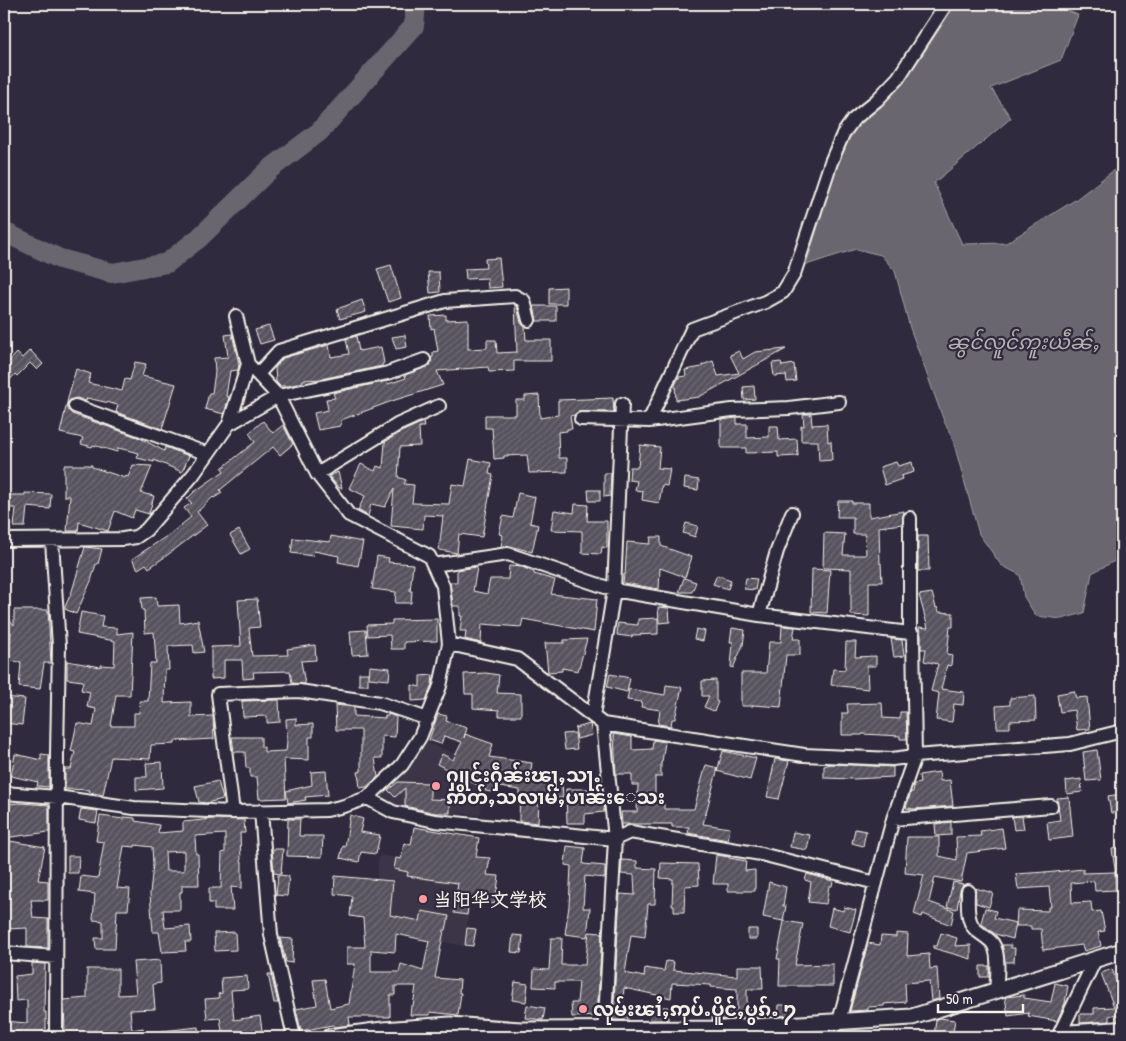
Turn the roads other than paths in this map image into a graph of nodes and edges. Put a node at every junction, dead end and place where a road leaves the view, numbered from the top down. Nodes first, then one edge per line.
1 (946, 4) edge
2 (236, 316) dead end
3 (529, 320) dead end
4 (424, 360) dead end
5 (248, 364) junction
6 (258, 374) junction
7 (278, 396) junction
8 (840, 402) dead end
9 (622, 404) dead end
10 (75, 406) dead end
11 (439, 406) dead end
12 (581, 419) dead end
13 (621, 420) junction
14 (649, 421) junction
15 (229, 424) junction
16 (208, 454) junction
17 (317, 474) junction
18 (792, 513) dead end
19 (910, 518) dead end
20 (4, 540) edge
21 (52, 541) junction
22 (433, 565) junction
23 (614, 590) junction
24 (759, 615) junction
25 (910, 633) junction
26 (450, 644) junction
27 (428, 719) junction
28 (598, 720) junction
29 (1122, 731) edge
30 (915, 756) junction
31 (4, 793) edge
32 (57, 797) junction
33 (367, 798) junction
34 (1051, 806) dead end
35 (261, 811) junction
36 (233, 812) junction
37 (893, 819) junction
38 (615, 839) junction
39 (876, 883) junction
40 (968, 891) dead end
41 (1122, 951) edge
42 (4, 953) edge
43 (56, 957) junction
44 (1095, 960) junction
45 (996, 991) junction
46 (839, 1022) junction
47 (1122, 1028) edge
48 (521, 1030) junction
49 (604, 1034) edge
50 (1060, 1034) edge
51 (56, 1037) edge
52 (294, 1037) edge
53 (330, 1037) edge
54 (541, 1037) edge

1 - 14 street
2 - 5 street
3 - 6 street
4 - 7 street
5 - 6 street
5 - 15 street
6 - 7 street
7 - 15 street
7 - 17 street
8 - 14 street
9 - 13 street
10 - 16 street
11 - 17 street
12 - 13 street
13 - 14 street
13 - 23 street
15 - 16 street
16 - 21 street
17 - 22 street
18 - 24 street
19 - 25 street
20 - 21 street
21 - 32 street
22 - 23 street
22 - 26 street
23 - 24 street
23 - 28 street
24 - 25 street
25 - 30 street
26 - 27 street
26 - 28 street
27 - 33 street
27 - 36 street
28 - 30 street
28 - 38 street
29 - 30 street
30 - 37 street
31 - 32 street
32 - 36 street
32 - 43 street
33 - 35 street
33 - 38 street
34 - 37 street
35 - 36 street
35 - 52 street
37 - 39 street
38 - 39 street
38 - 49 street
39 - 46 street
40 - 45 street
41 - 44 street
42 - 43 street
43 - 51 street
44 - 45 street
44 - 50 street
45 - 46 street
46 - 49 street
47 - 50 street
48 - 49 street
48 - 53 street
48 - 54 street

